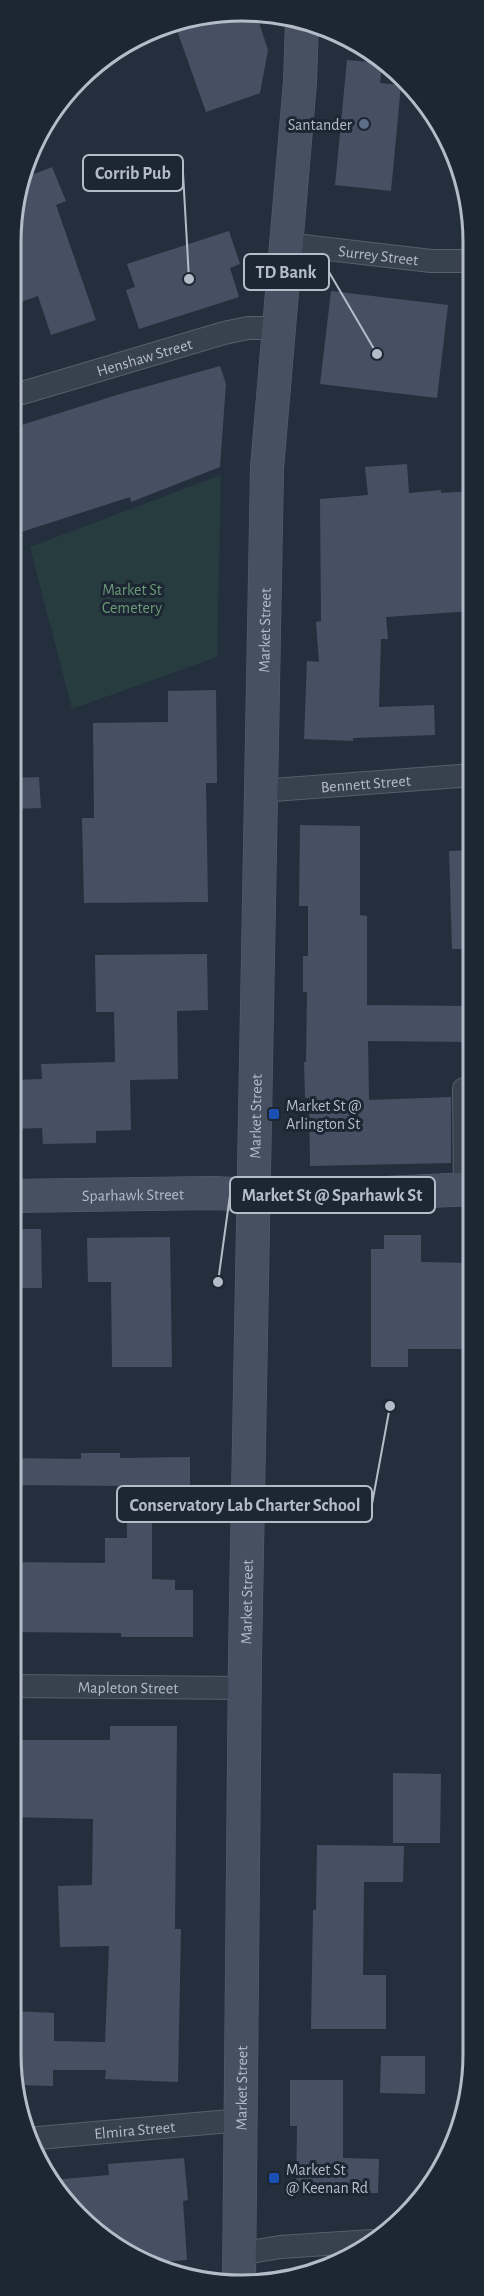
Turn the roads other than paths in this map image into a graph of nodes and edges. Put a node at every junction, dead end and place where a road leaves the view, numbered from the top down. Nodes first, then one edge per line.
1 (302, 30) edge
2 (285, 244) junction
3 (463, 261) edge
4 (279, 328) junction
5 (21, 393) edge
6 (463, 776) edge
7 (260, 791) junction
8 (463, 1189) edge
9 (21, 1196) edge
10 (253, 1196) junction
11 (21, 1686) edge
12 (246, 1688) junction
13 (240, 2120) junction
14 (38, 2138) edge
15 (358, 2242) edge
16 (239, 2269) edge

1 - 2 main road, Market Street
2 - 3 street, Surrey Street
2 - 4 main road, Market Street
4 - 5 street, Henshaw Street
4 - 7 main road, Market Street
6 - 7 street, Bennett Street
7 - 10 main road, Market Street
8 - 10 main road, Sparhawk Street
9 - 10 main road, Sparhawk Street
10 - 12 main road, Market Street
11 - 12 street, Mapleton Street
12 - 13 main road, Market Street
13 - 14 street, Elmira Street
13 - 16 main road, Market Street
15 - 16 street

